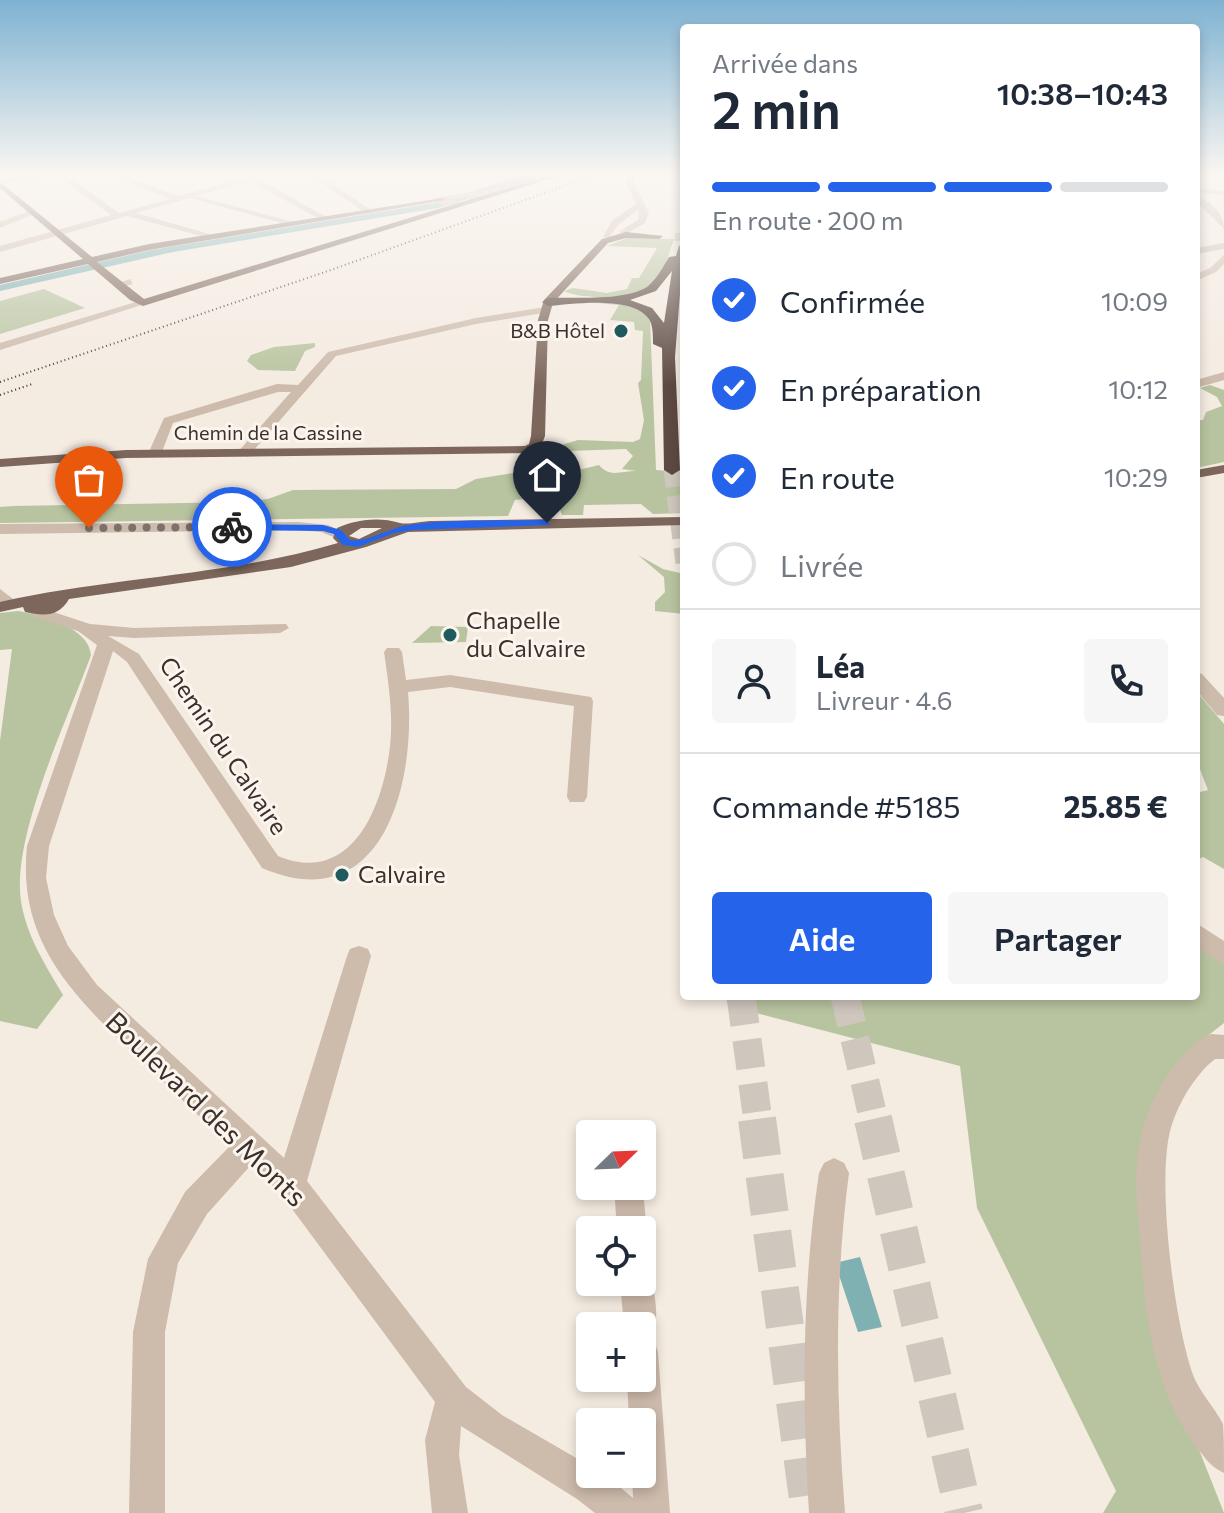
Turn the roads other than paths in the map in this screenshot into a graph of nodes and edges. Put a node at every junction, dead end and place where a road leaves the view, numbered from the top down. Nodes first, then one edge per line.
1 (70, 245) edge
2 (173, 245) edge
3 (330, 245) edge
4 (601, 245) edge
5 (680, 245) edge
6 (1224, 246) edge
7 (680, 248) edge
8 (1200, 250) edge
9 (1224, 258) edge
10 (94, 265) junction
11 (1200, 276) edge
12 (0, 281) edge
13 (13, 291) dead end
14 (549, 302) junction
15 (143, 303) junction
16 (0, 347) edge
17 (1224, 376) edge
18 (1200, 383) edge
19 (300, 389) junction
20 (667, 390) junction
21 (155, 454) junction
22 (243, 454) junction
23 (0, 463) edge
24 (1224, 469) edge
25 (672, 470) tunnel mouth
26 (1200, 473) edge
27 (680, 521) edge
28 (0, 529) edge
29 (344, 539) junction
30 (1, 602) edge
31 (60, 613) junction
32 (280, 628) dead end
33 (393, 652) dead end
34 (1200, 683) edge
35 (398, 687) junction
36 (1224, 710) edge
37 (577, 797) dead end
38 (1200, 936) edge
39 (1224, 955) edge
40 (359, 956) dead end
41 (1224, 1047) edge
42 (250, 1145) junction
43 (834, 1173) dead end
44 (291, 1184) junction
45 (644, 1392) edge
46 (454, 1399) junction
47 (1224, 1455) edge
48 (147, 1513) edge
49 (450, 1513) edge
50 (623, 1513) edge
51 (652, 1513) edge
52 (827, 1513) edge

1 - 10 main road
2 - 10 main road
3 - 15 main road
4 - 14 main road
5 - 14 highway
6 - 8 street
7 - 20 highway
9 - 11 street
10 - 12 main road
10 - 13 main road
10 - 15 main road
14 - 19 street
14 - 20 highway
14 - 22 main road, Chemin de la Cassine
15 - 16 street
17 - 18 street
19 - 21 street
19 - 22 street
20 - 25 highway
21 - 22 main road, Chemin de la Cassine
21 - 23 main road, Chemin de la Cassine
24 - 26 main road
27 - 29 main road
28 - 29 street
29 - 31 main road
30 - 31 main road
31 - 32 street, Chemin du Calvaire
31 - 35 street, Chemin du Calvaire
31 - 42 street, Boulevard des Monts
33 - 35 street, Chemin du Calvaire
34 - 36 street
35 - 37 street
38 - 39 street
40 - 44 street
41 - 47 street
42 - 44 street, Boulevard des Monts
42 - 48 street
43 - 52 street
44 - 46 street, Boulevard des Monts
45 - 51 street
46 - 49 street
46 - 50 street, Boulevard des Monts

